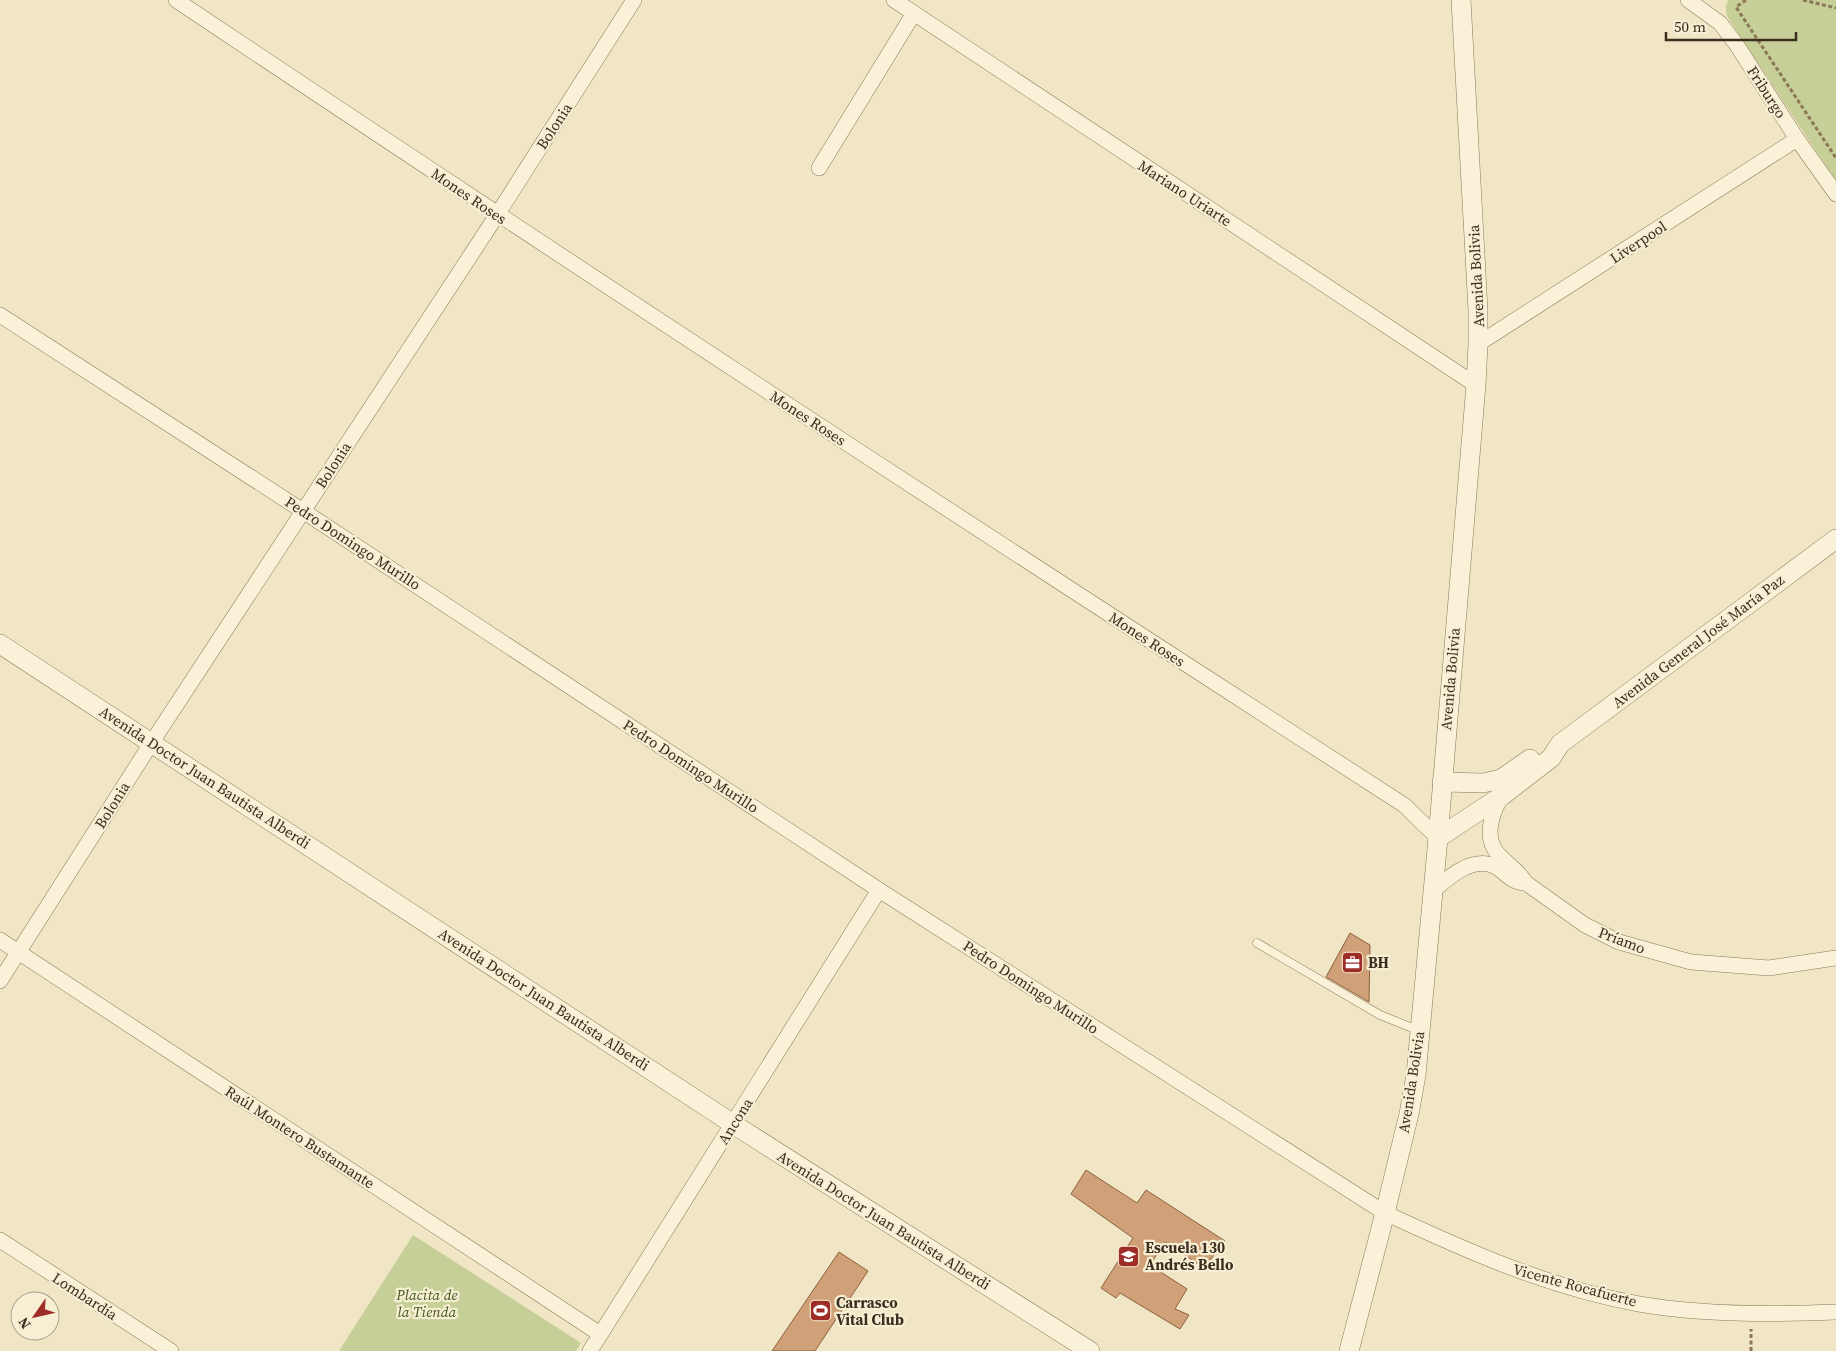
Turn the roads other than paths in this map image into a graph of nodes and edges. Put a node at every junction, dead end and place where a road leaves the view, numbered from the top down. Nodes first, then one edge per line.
1 (176, 0) edge
2 (634, 0) edge
3 (894, 0) edge
4 (1461, 0) edge
5 (1688, 0) edge
6 (1707, 4) edge
7 (914, 13) junction
8 (1797, 139) junction
9 (818, 168) dead end
10 (1836, 194) edge
11 (497, 215) junction
12 (0, 315) edge
13 (1478, 344) junction
14 (1476, 385) junction
15 (304, 511) junction
16 (1836, 539) edge
17 (0, 644) edge
18 (152, 742) junction
19 (1560, 744) junction
20 (1442, 782) junction
21 (1503, 795) junction
22 (1438, 838) junction
23 (1526, 883) junction
24 (880, 890) junction
25 (1433, 892) junction
26 (0, 940) edge
27 (1257, 943) dead end
28 (19, 952) junction
29 (1836, 958) edge
30 (0, 981) edge
31 (1420, 1031) junction
32 (733, 1124) junction
33 (1385, 1213) junction
34 (0, 1240) edge
35 (1836, 1312) edge
36 (600, 1334) junction
37 (171, 1351) edge
38 (590, 1351) edge
39 (1090, 1351) edge
40 (1349, 1351) edge

1 - 11 street, Mones Roses
2 - 11 street, Bolonia
3 - 7 street, Mariano Uriarte
4 - 13 street, Avenida Bolivia
5 - 6 street, Friburgo
6 - 8 street, Friburgo
7 - 9 street
7 - 14 street, Mariano Uriarte
8 - 10 street, Friburgo
8 - 13 street, Liverpool
11 - 15 street, Bolonia
11 - 22 street, Mones Roses
12 - 15 street, Pedro Domingo Murillo
13 - 14 street, Avenida Bolivia
14 - 20 street, Avenida Bolivia
15 - 18 street, Bolonia
15 - 24 street, Pedro Domingo Murillo
16 - 19 street, Avenida General José María Paz
17 - 18 street, Avenida Doctor Juan Bautista Alberdi
18 - 28 street, Bolonia
18 - 32 street, Avenida Doctor Juan Bautista Alberdi
19 - 20 street, Avenida General José María Paz
19 - 21 street, Avenida General José María Paz
20 - 22 street, Avenida Bolivia
21 - 22 street, Avenida General José María Paz
21 - 23 street
22 - 25 street, Avenida Bolivia
23 - 25 street, Príamo
23 - 29 street, Príamo
24 - 32 street, Ancona
24 - 33 street, Pedro Domingo Murillo
25 - 31 street, Avenida Bolivia
26 - 28 street, Raúl Montero Bustamante
27 - 31 lane
28 - 30 street, Bolonia
28 - 36 street, Raúl Montero Bustamante
31 - 33 street, Avenida Bolivia
32 - 36 street, Ancona
32 - 39 street, Avenida Doctor Juan Bautista Alberdi
33 - 35 street, Vicente Rocafuerte
33 - 40 street, Avenida Bolivia
34 - 37 street, Lombardía
36 - 38 street, Ancona

